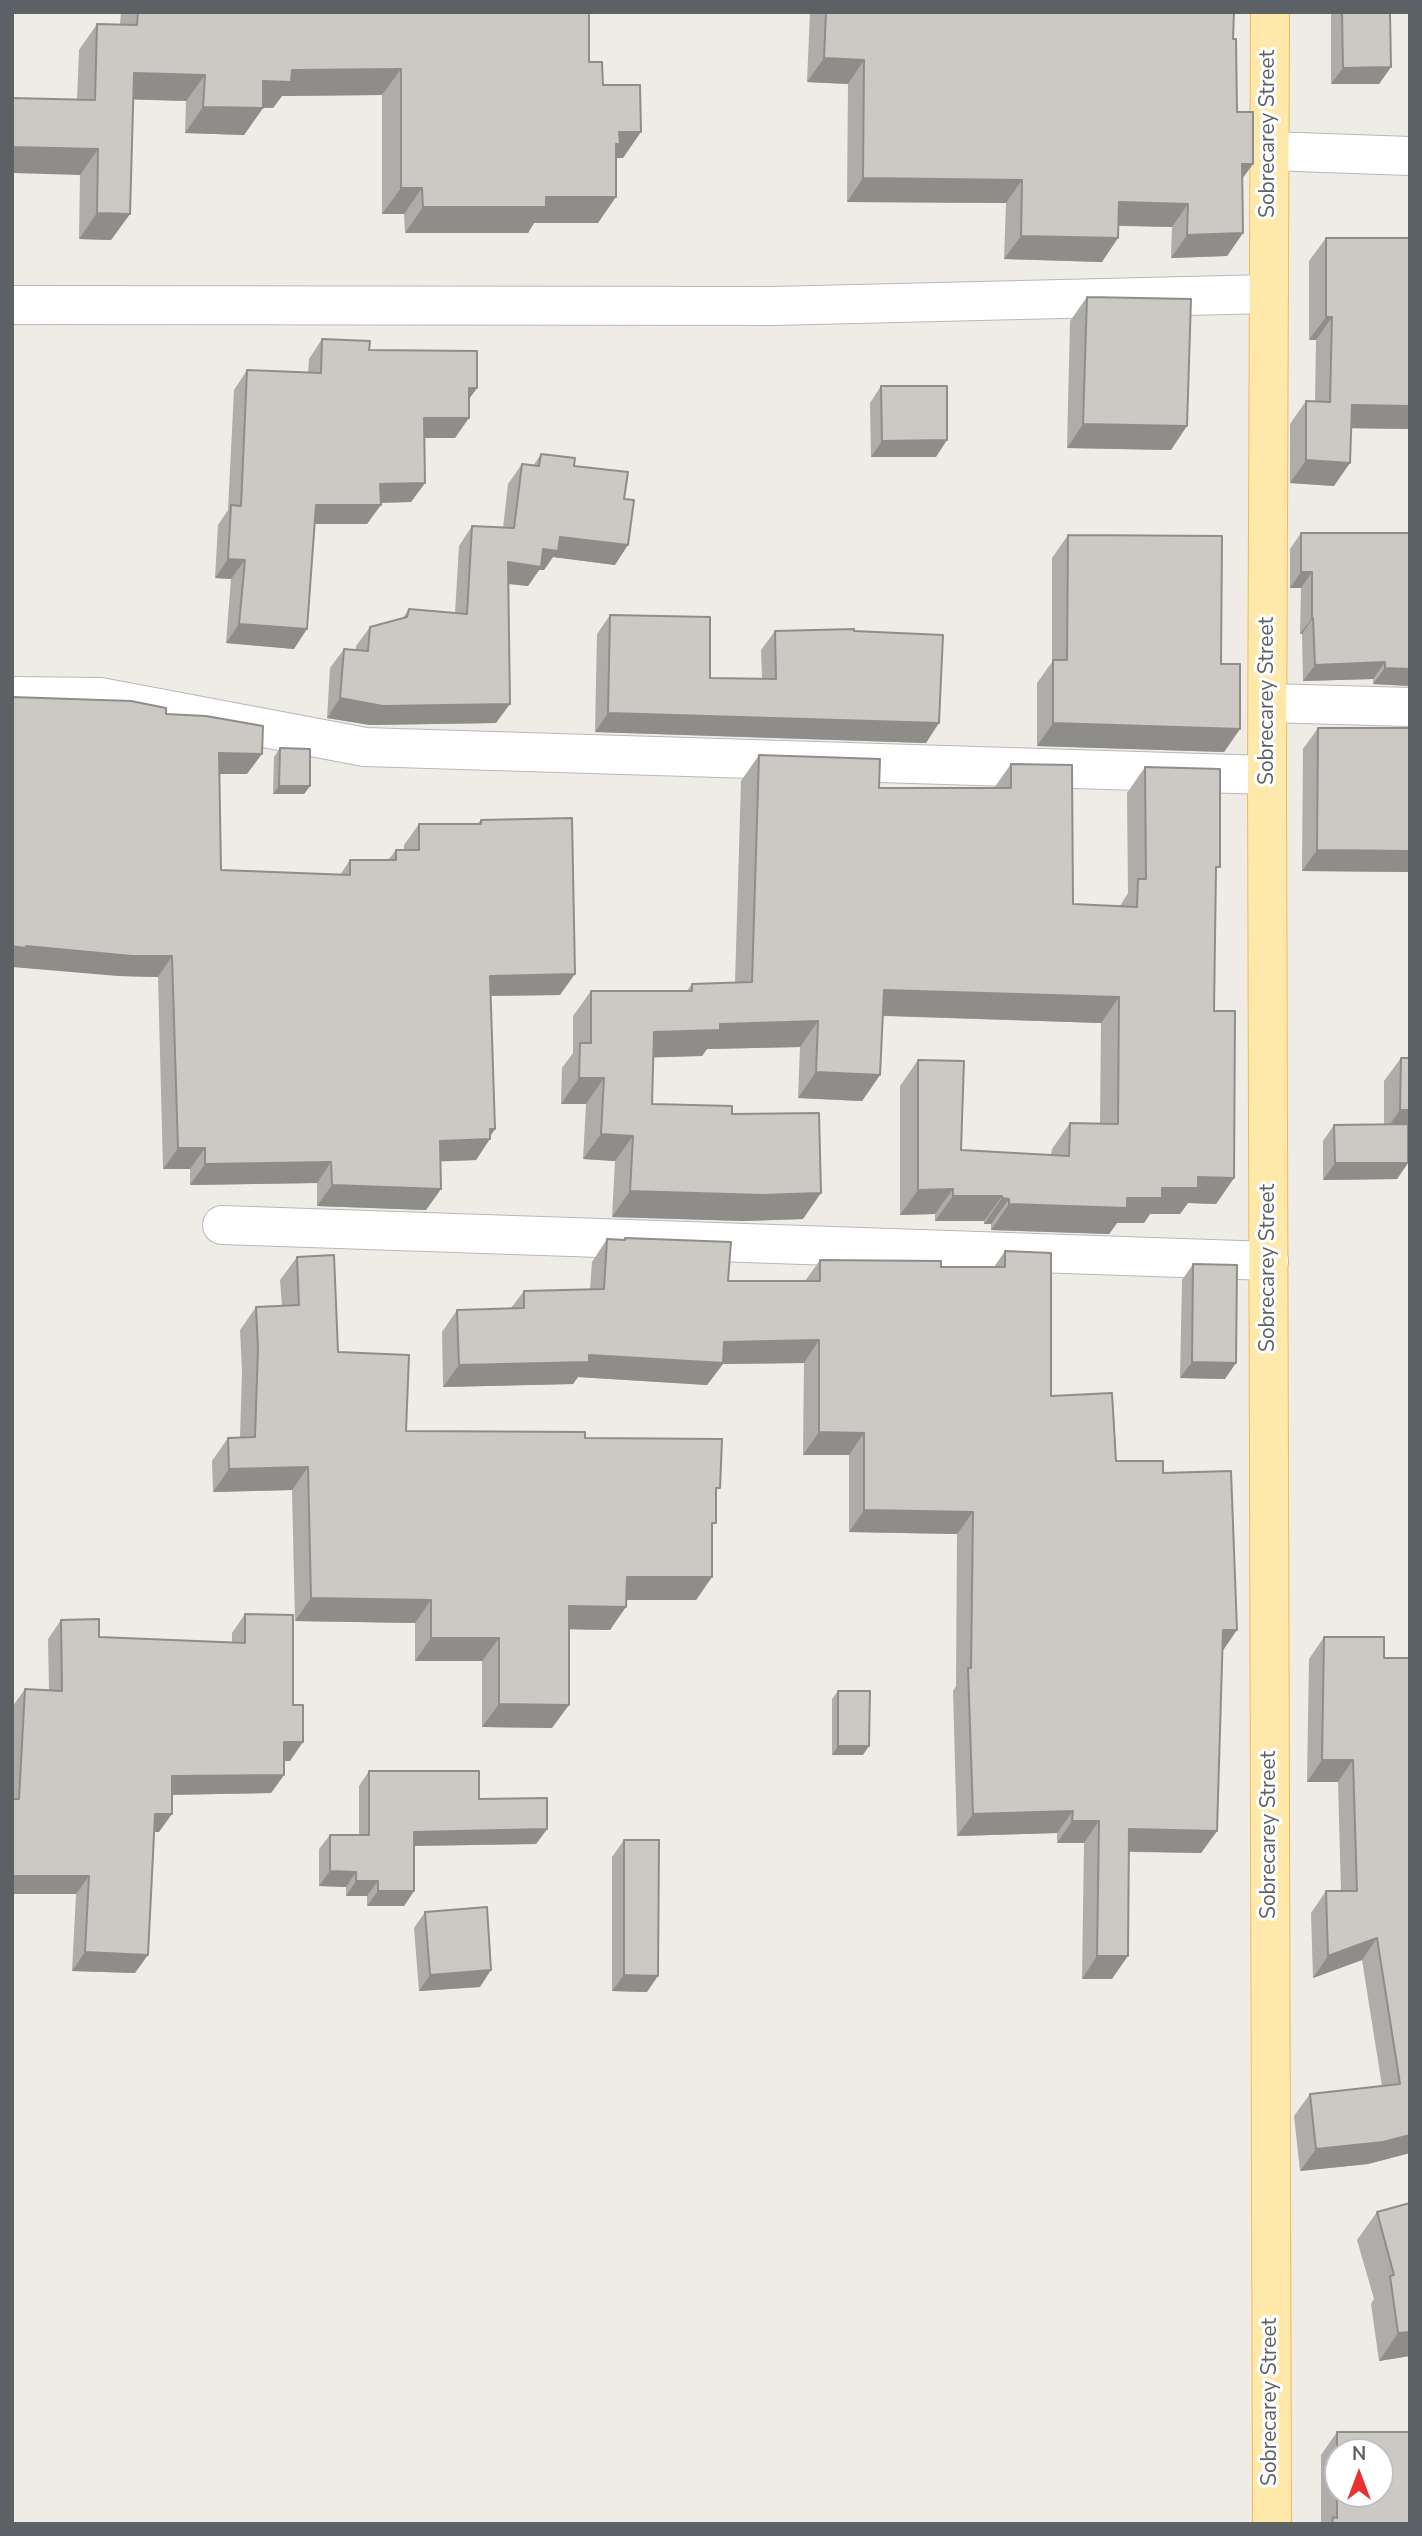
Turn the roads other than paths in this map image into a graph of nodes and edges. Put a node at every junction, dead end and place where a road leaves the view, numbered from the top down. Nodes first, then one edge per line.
1 (1270, 12) edge
2 (1269, 151) junction
3 (1410, 156) edge
4 (1269, 294) junction
5 (12, 305) edge
6 (12, 696) edge
7 (1268, 703) junction
8 (1410, 708) edge
9 (1267, 775) junction
10 (222, 1225) dead end
11 (1269, 1261) junction
12 (1272, 2524) edge

1 - 2 main road, Sobrecarey Street
2 - 3 street
2 - 4 main road, Sobrecarey Street
4 - 5 street
4 - 7 main road, Sobrecarey Street
6 - 9 street
7 - 8 street
7 - 9 main road, Sobrecarey Street
9 - 11 main road, Sobrecarey Street
10 - 11 street
11 - 12 main road, Sobrecarey Street

